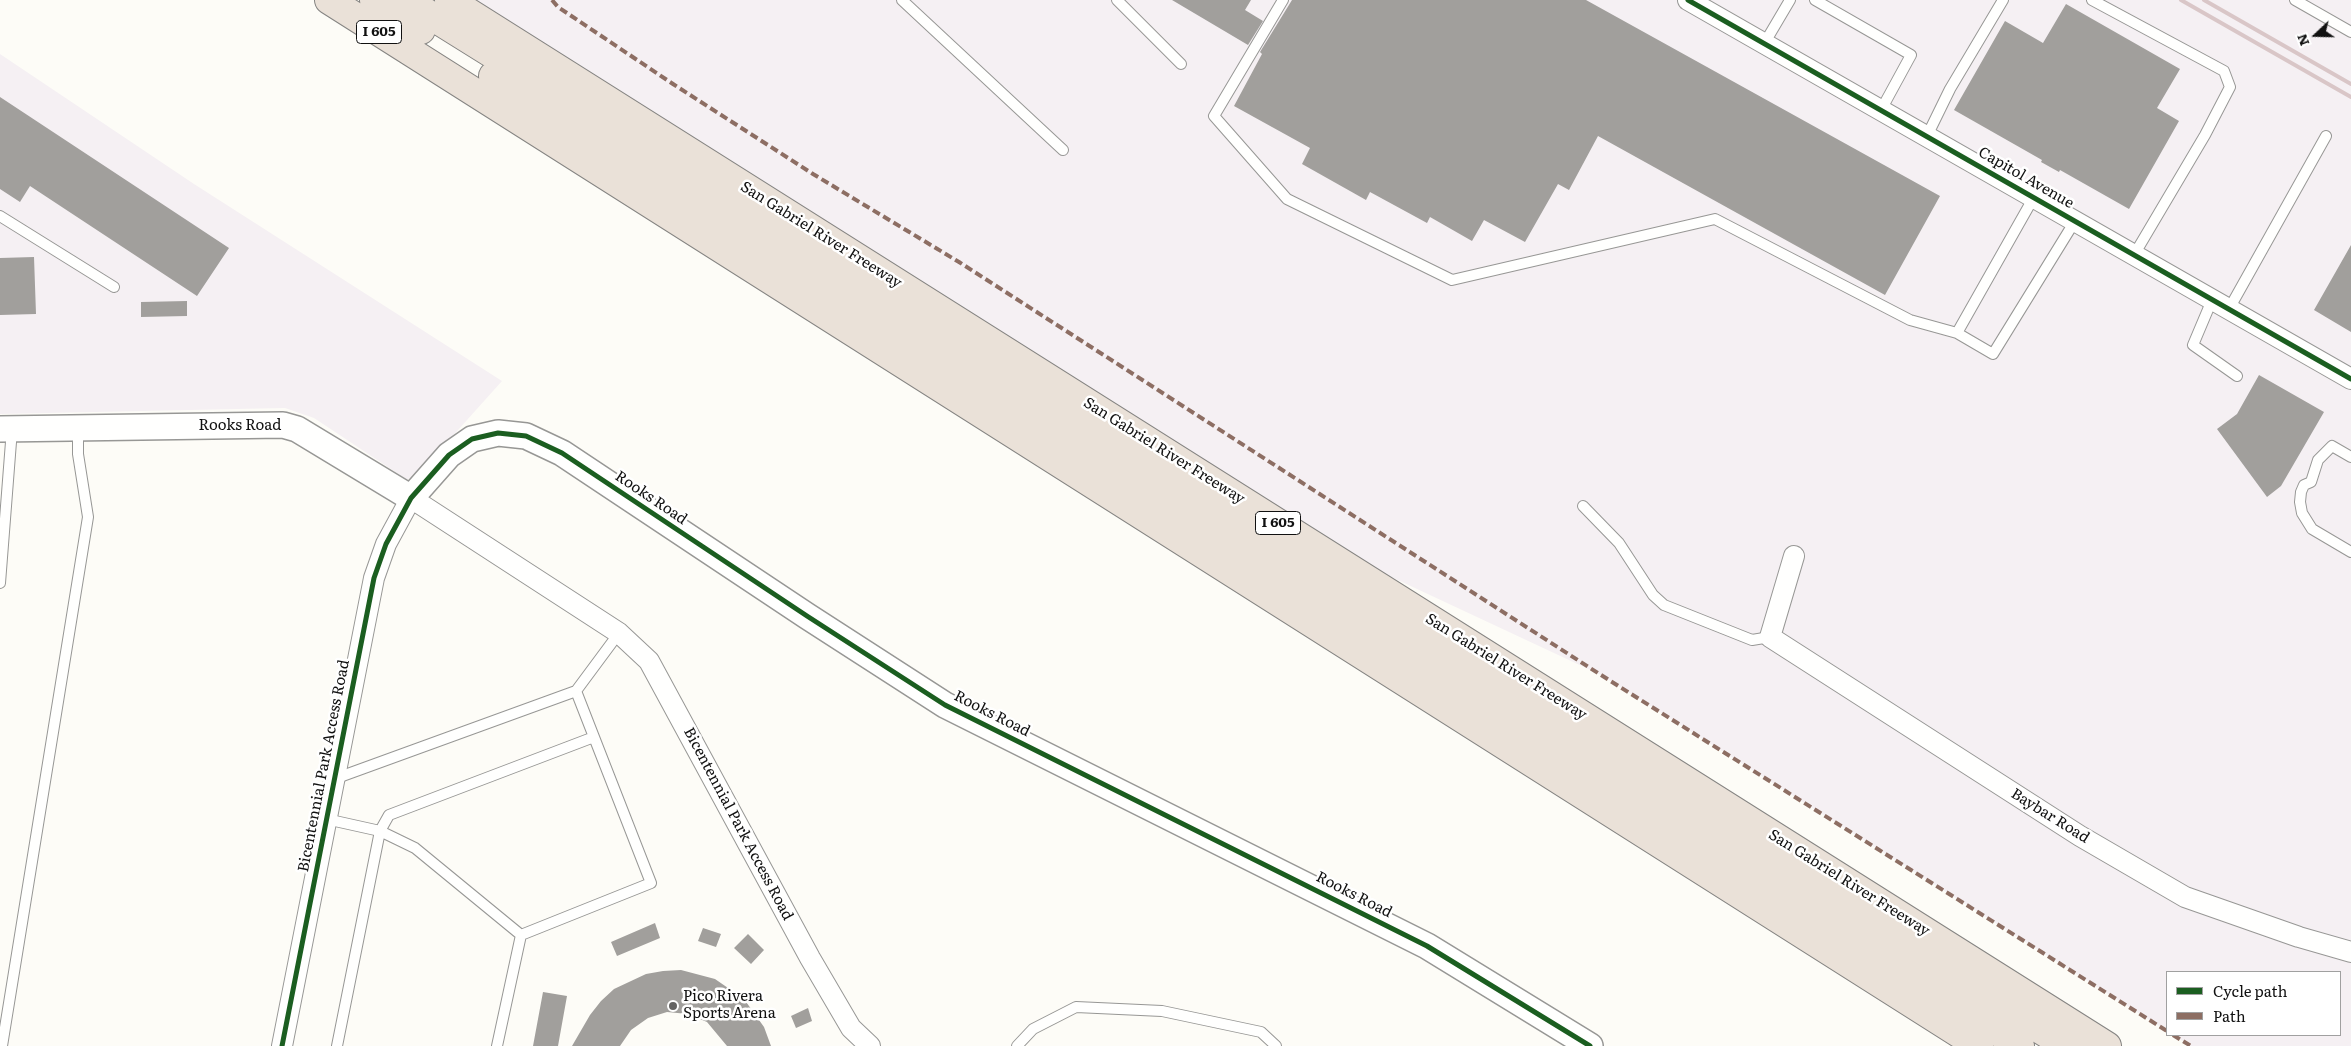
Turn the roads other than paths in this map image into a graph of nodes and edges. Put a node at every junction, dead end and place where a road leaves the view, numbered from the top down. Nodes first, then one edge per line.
1 (311, 0) edge
2 (330, 0) edge
3 (374, 0) edge
4 (406, 0) edge
5 (448, 0) edge
6 (902, 0) edge
7 (1117, 0) edge
8 (1283, 0) edge
9 (1790, 0) edge
10 (1815, 0) edge
11 (2003, 0) edge
12 (2092, 0) edge
13 (2295, 0) edge
14 (1701, 3) edge
15 (2351, 32) edge
16 (1764, 44) junction
17 (428, 64) junction
18 (1181, 64) dead end
19 (1881, 110) junction
20 (1927, 136) junction
21 (2326, 136) dead end
22 (1063, 150) dead end
23 (2034, 197) junction
24 (0, 216) edge
25 (2075, 221) junction
26 (2134, 255) junction
27 (114, 286) dead end
28 (2221, 304) junction
29 (1957, 333) junction
30 (2237, 376) dead end
31 (2351, 379) edge
32 (78, 427) junction
33 (6, 429) edge
34 (2351, 456) edge
35 (411, 498) junction
36 (1584, 506) dead end
37 (2351, 552) edge
38 (1794, 556) dead end
39 (0, 583) edge
40 (619, 634) junction
41 (1770, 637) junction
42 (576, 691) junction
43 (594, 737) junction
44 (334, 779) junction
45 (326, 819) junction
46 (380, 831) junction
47 (521, 935) junction
48 (2351, 952) edge
49 (2, 1046) edge
50 (282, 1046) edge
51 (336, 1046) edge
52 (497, 1046) edge
53 (870, 1046) edge
54 (1017, 1046) edge
55 (1276, 1046) edge
56 (1590, 1046) edge
57 (1979, 1046) edge
58 (2020, 1046) edge
59 (2067, 1046) edge
60 (2107, 1046) edge

1 - 17 highway
2 - 17 highway, I 605
3 - 58 highway
4 - 59 highway
5 - 60 highway, San Gabriel River Freeway / I 605
6 - 22 lane
7 - 18 lane
8 - 29 lane
9 - 16 lane
10 - 19 lane
11 - 20 lane
12 - 26 lane
13 - 15 lane
14 - 16 street, Capitol Avenue
16 - 19 street, Capitol Avenue
17 - 57 highway, I 605
19 - 20 street, Capitol Avenue
20 - 23 street, Capitol Avenue
21 - 28 lane
23 - 25 street, Capitol Avenue
23 - 29 lane
24 - 27 lane
25 - 26 street, Capitol Avenue
25 - 29 lane
26 - 28 street, Capitol Avenue
28 - 30 lane
28 - 31 street, Capitol Avenue
32 - 33 street, Rooks Road
32 - 35 street, Rooks Road
32 - 49 lane
33 - 39 lane
34 - 37 lane
35 - 40 street, Bicentennial Park Access Road
35 - 44 street, Bicentennial Park Access Road
35 - 56 street, Rooks Road
36 - 41 lane
38 - 41 street
40 - 42 lane
40 - 53 street, Bicentennial Park Access Road
41 - 48 street, Baybar Road
42 - 43 lane
42 - 44 lane
43 - 46 lane
43 - 47 lane
44 - 45 street, Bicentennial Park Access Road
45 - 46 lane
45 - 50 street, Bicentennial Park Access Road
46 - 47 lane
46 - 51 lane
47 - 52 lane
54 - 55 lane

